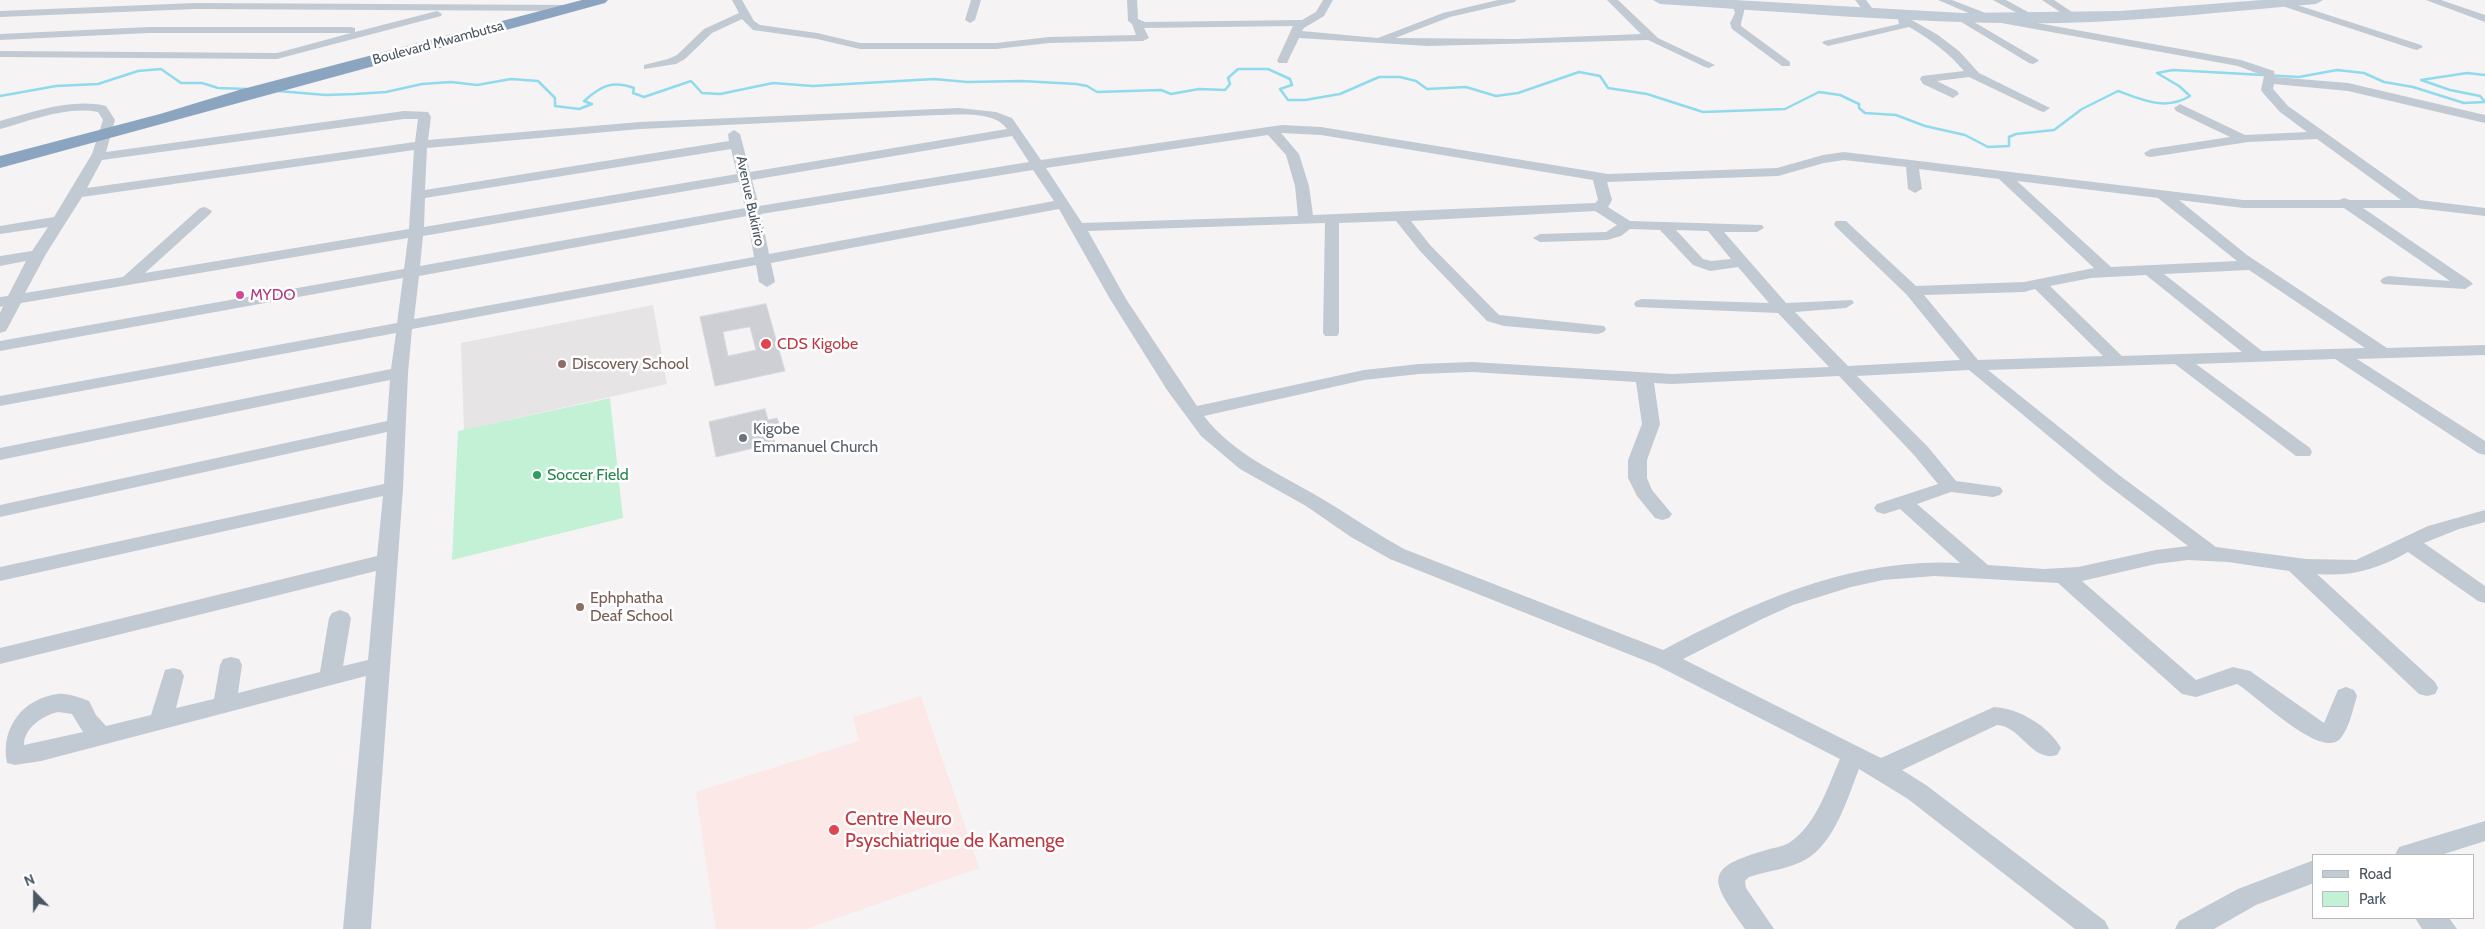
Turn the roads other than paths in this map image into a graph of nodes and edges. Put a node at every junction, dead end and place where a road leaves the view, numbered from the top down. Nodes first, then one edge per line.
1 (42, 0) edge
2 (145, 0) edge
3 (492, 0) edge
4 (600, 0) edge
5 (737, 0) edge
6 (976, 0) edge
7 (1132, 0) edge
8 (1328, 0) edge
9 (1511, 0) edge
10 (1612, 0) edge
11 (1660, 0) edge
12 (1684, 0) edge
13 (1860, 0) edge
14 (1943, 0) edge
15 (1998, 0) edge
16 (2047, 0) edge
17 (2316, 0) edge
18 (2431, 0) edge
19 (247, 3) edge
20 (300, 3) edge
21 (1737, 3) junction
22 (1779, 3) edge
23 (2284, 3) junction
24 (195, 6) junction
25 (468, 7) junction
26 (135, 8) junction
27 (570, 8) junction
28 (1870, 12) junction
29 (18, 13) junction
30 (0, 14) edge
31 (745, 14) junction
32 (1985, 17) junction
33 (1904, 18) junction
34 (1962, 18) junction
35 (2034, 18) junction
36 (2076, 18) junction
37 (2485, 19) edge
38 (970, 20) dead end
39 (0, 23) edge
40 (1137, 24) junction
41 (1299, 28) junction
42 (149, 30) junction
43 (372, 31) junction
44 (26, 35) junction
45 (0, 37) edge
46 (1649, 37) junction
47 (1376, 42) junction
48 (1828, 43) dead end
49 (2417, 47) dead end
50 (0, 53) edge
51 (106, 54) junction
52 (1282, 61) dead end
53 (2033, 61) dead end
54 (1786, 64) dead end
55 (1709, 65) dead end
56 (648, 67) dead end
57 (1973, 73) junction
58 (2269, 77) junction
59 (1953, 94) dead end
60 (2044, 108) dead end
61 (2180, 108) dead end
62 (2485, 119) edge
63 (729, 121) junction
64 (0, 126) edge
65 (1270, 130) junction
66 (1016, 132) junction
67 (107, 133) junction
68 (2322, 135) junction
69 (2242, 138) junction
70 (737, 144) junction
71 (421, 145) junction
72 (2152, 153) dead end
73 (97, 157) junction
74 (0, 162) edge
75 (1912, 164) junction
76 (1037, 165) junction
77 (2004, 176) junction
78 (745, 177) junction
79 (1599, 177) junction
80 (1915, 189) dead end
81 (75, 194) junction
82 (2162, 194) junction
83 (420, 195) junction
84 (2344, 202) junction
85 (1062, 204) junction
86 (2416, 204) junction
87 (1598, 207) junction
88 (205, 211) dead end
89 (753, 211) junction
90 (2485, 212) edge
91 (1400, 216) junction
92 (1332, 218) junction
93 (1306, 219) junction
94 (59, 221) junction
95 (1841, 224) dead end
96 (1627, 225) junction
97 (1078, 227) junction
98 (1665, 227) junction
99 (1712, 227) junction
100 (1757, 228) dead end
101 (0, 230) edge
102 (416, 233) junction
103 (1540, 238) dead end
104 (38, 255) junction
105 (762, 260) junction
106 (0, 261) edge
107 (1742, 262) junction
108 (2253, 265) junction
109 (2149, 270) junction
110 (412, 271) junction
111 (2107, 272) junction
112 (127, 281) junction
113 (2388, 281) dead end
114 (767, 282) dead end
115 (2040, 285) junction
116 (1912, 291) junction
117 (16, 299) junction
118 (0, 302) edge
119 (1846, 303) dead end
120 (1642, 304) dead end
121 (1782, 308) junction
122 (406, 326) junction
123 (0, 328) edge
124 (1598, 329) dead end
125 (1331, 333) dead end
126 (0, 346) edge
127 (2485, 350) edge
128 (2383, 353) junction
129 (2340, 354) junction
130 (2259, 357) junction
131 (2179, 359) junction
132 (2118, 361) junction
133 (1973, 365) junction
134 (1842, 372) junction
135 (399, 373) junction
136 (1644, 378) junction
137 (0, 401) edge
138 (1192, 413) junction
139 (396, 425) junction
140 (2485, 449) edge
141 (2303, 452) dead end
142 (0, 454) edge
143 (1950, 486) junction
144 (393, 488) junction
145 (1993, 491) dead end
146 (0, 511) edge
147 (1662, 514) dead end
148 (2485, 516) edge
149 (2409, 543) junction
150 (2212, 554) junction
151 (387, 561) junction
152 (2296, 566) junction
153 (1981, 571) junction
154 (0, 574) edge
155 (2063, 576) junction
156 (2485, 596) edge
157 (340, 618) dead end
158 (0, 656) edge
159 (1664, 659) junction
160 (231, 665) dead end
161 (379, 665) junction
162 (173, 676) dead end
163 (330, 677) junction
164 (2427, 688) dead end
165 (2346, 696) dead end
166 (225, 704) junction
167 (161, 721) junction
168 (101, 736) dead end
169 (2049, 748) dead end
170 (1854, 754) junction
171 (1881, 769) junction
172 (2485, 831) edge
173 (2411, 854) edge
174 (2312, 872) edge
175 (2429, 919) edge
176 (358, 929) edge
177 (1760, 929) edge
178 (2095, 929) edge
179 (2189, 929) edge
180 (2442, 929) edge

1 - 29 street
2 - 26 street
3 - 25 street
4 - 27 highway, Boulevard Mwambutsa
5 - 31 street
6 - 38 street
7 - 40 street
8 - 41 street
9 - 47 street
10 - 46 street
11 - 12 street
12 - 21 street
13 - 28 street
14 - 32 street
15 - 35 street
16 - 36 street
17 - 23 street
18 - 37 street
19 - 20 street
19 - 24 street
20 - 25 street
21 - 22 street
21 - 54 street
22 - 28 street
23 - 36 street
23 - 49 street
24 - 26 street
24 - 42 street
25 - 27 street
25 - 43 street
26 - 29 street
27 - 67 highway, Boulevard Mwambutsa
28 - 33 street
29 - 30 street
29 - 39 street
31 - 40 street
31 - 56 street
32 - 34 street
32 - 35 street
32 - 58 street
33 - 34 street
33 - 48 street
33 - 57 street
34 - 53 street
35 - 36 street
40 - 41 street
41 - 47 street
41 - 52 street
42 - 43 street
42 - 44 street
42 - 51 street
43 - 51 street
44 - 45 street
44 - 50 street
46 - 47 street
46 - 55 street
50 - 51 street
57 - 59 street
57 - 60 street
58 - 62 street
58 - 68 street
61 - 69 street
63 - 66 street
63 - 70 street, Avenue Bukiriro
63 - 71 street
64 - 67 street
65 - 76 street
65 - 79 street
65 - 93 street
66 - 76 street
66 - 78 street
67 - 73 street
67 - 74 highway, Boulevard Mwambutsa
68 - 69 street
68 - 86 street
69 - 72 street
70 - 78 street, Avenue Bukiriro
70 - 83 street
71 - 73 street
71 - 81 street
71 - 83 street
73 - 81 street
75 - 77 street
75 - 79 street
75 - 80 street
76 - 85 street
76 - 89 street
77 - 82 street
77 - 111 street
78 - 89 street, Avenue Bukiriro
78 - 102 street
79 - 87 street
81 - 94 street
82 - 84 street
82 - 108 street
83 - 102 street
84 - 86 street
84 - 113 street
85 - 97 street
85 - 105 street
86 - 90 street
87 - 91 street
87 - 96 street
88 - 112 street
89 - 105 street, Avenue Bukiriro
89 - 110 street
91 - 92 street
91 - 124 street
92 - 93 street
92 - 125 street
93 - 97 street
94 - 101 street
94 - 104 street
95 - 116 street
96 - 98 street
96 - 103 street
97 - 138 street
98 - 99 street
98 - 107 street
99 - 100 street
99 - 107 street
102 - 110 street
102 - 112 street
104 - 106 street
104 - 117 street
105 - 114 street, Avenue Bukiriro
105 - 122 street
107 - 121 street
108 - 109 street
108 - 128 street
109 - 111 street
109 - 130 street
110 - 122 street
110 - 126 street
111 - 115 street
112 - 117 street
115 - 116 street
115 - 132 street
116 - 133 street
117 - 118 street
117 - 123 street
119 - 121 street
120 - 121 street
121 - 134 street
122 - 135 street
122 - 137 street
127 - 128 street
128 - 129 street
129 - 130 street
129 - 140 street
130 - 131 street
131 - 132 street
131 - 141 street
132 - 133 street
133 - 134 street
133 - 150 street
134 - 136 street
134 - 143 street
135 - 139 street
135 - 142 street
136 - 138 street
136 - 147 street
138 - 159 street
139 - 144 street
139 - 146 street
143 - 145 street
143 - 153 street
144 - 151 street
144 - 154 street
148 - 149 street
149 - 152 street
149 - 156 street
150 - 152 street
150 - 155 street
151 - 158 street
151 - 161 street
152 - 164 street
153 - 155 street
153 - 159 street
155 - 165 street
157 - 163 street
159 - 170 street
160 - 166 street
161 - 163 street
161 - 176 street
162 - 167 street
163 - 166 street
166 - 167 street
167 - 168 street
169 - 171 street
170 - 171 street
170 - 177 street
171 - 178 street
172 - 173 street
174 - 179 street
175 - 180 street

